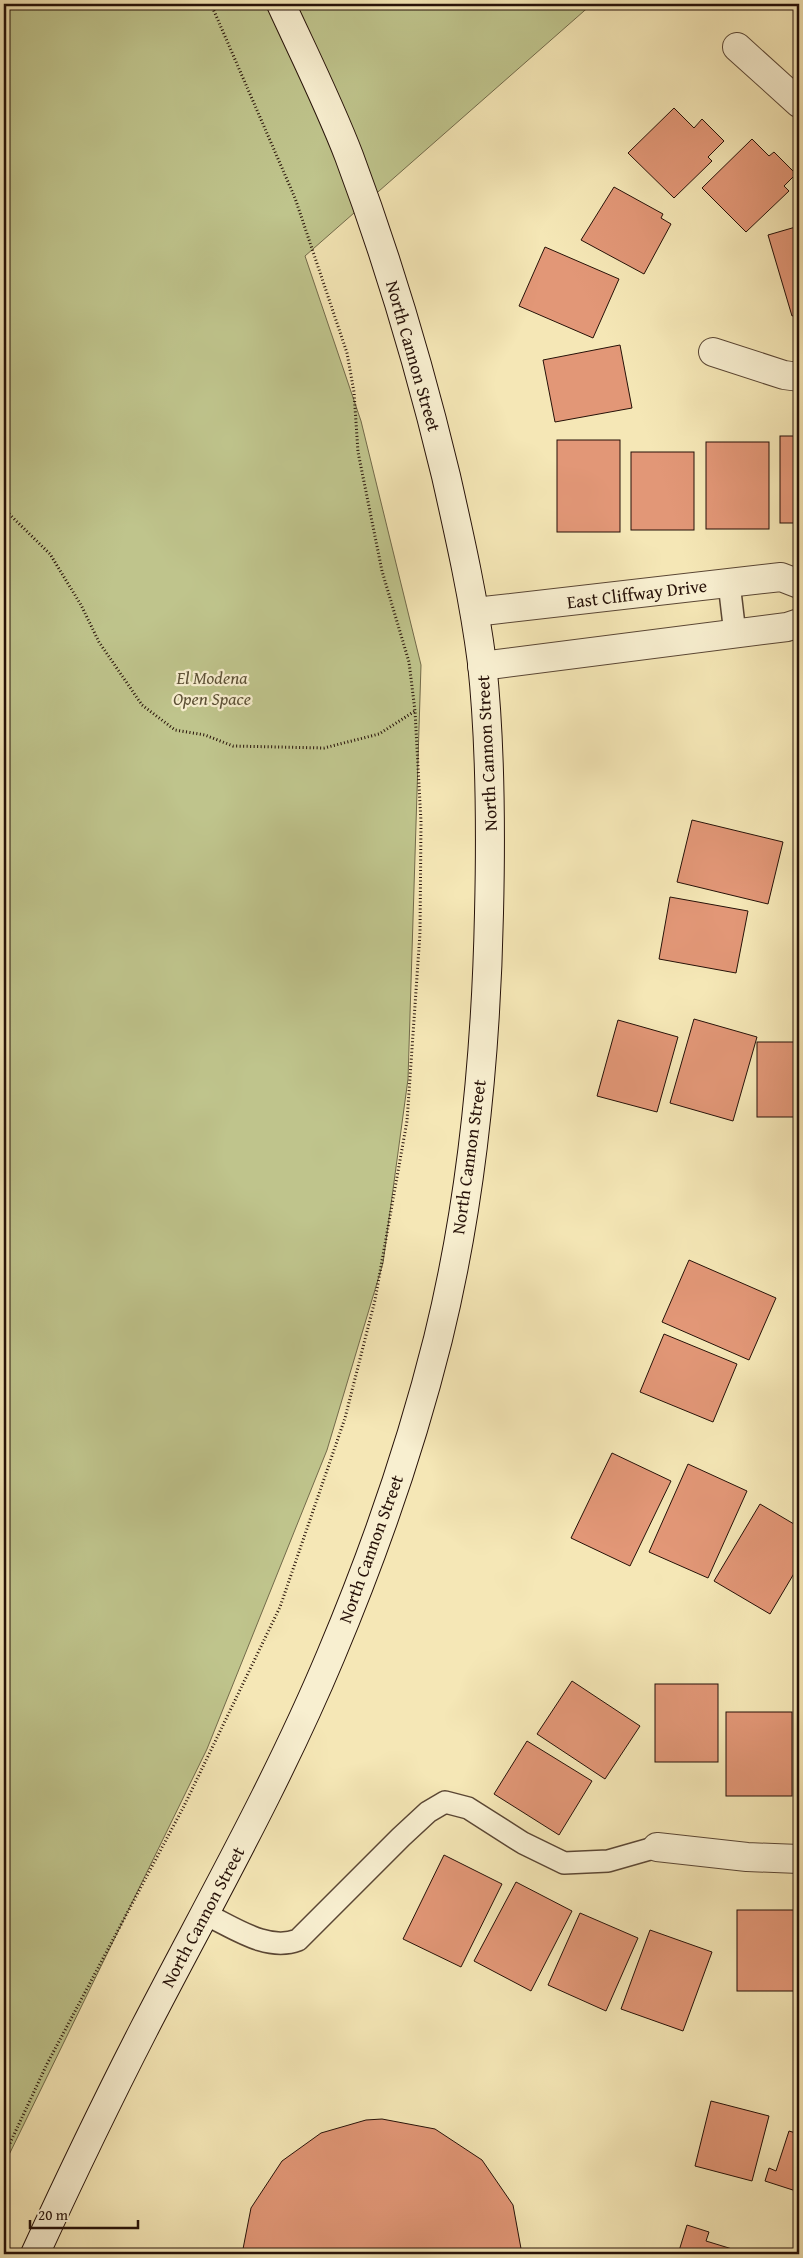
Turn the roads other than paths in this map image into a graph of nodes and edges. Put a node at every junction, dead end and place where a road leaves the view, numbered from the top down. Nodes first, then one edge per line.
1 (281, 4) edge
2 (737, 47) dead end
3 (799, 103) edge
4 (713, 352) dead end
5 (799, 377) edge
6 (729, 583) junction
7 (799, 584) edge
8 (475, 612) junction
9 (799, 623) edge
10 (735, 634) junction
11 (482, 666) junction
12 (657, 1847) joint
13 (799, 1860) edge
14 (205, 1914) junction
15 (35, 2254) edge

1 - 8 main road, North Cannon Street
2 - 3 main road
4 - 5 main road
6 - 7 main road, East Cliffway Drive
6 - 8 main road, East Cliffway Drive
6 - 10 lane
8 - 11 main road, North Cannon Street
9 - 10 main road
10 - 11 main road
11 - 14 main road, North Cannon Street
12 - 13 main road
12 - 14 lane
14 - 15 main road, North Cannon Street

